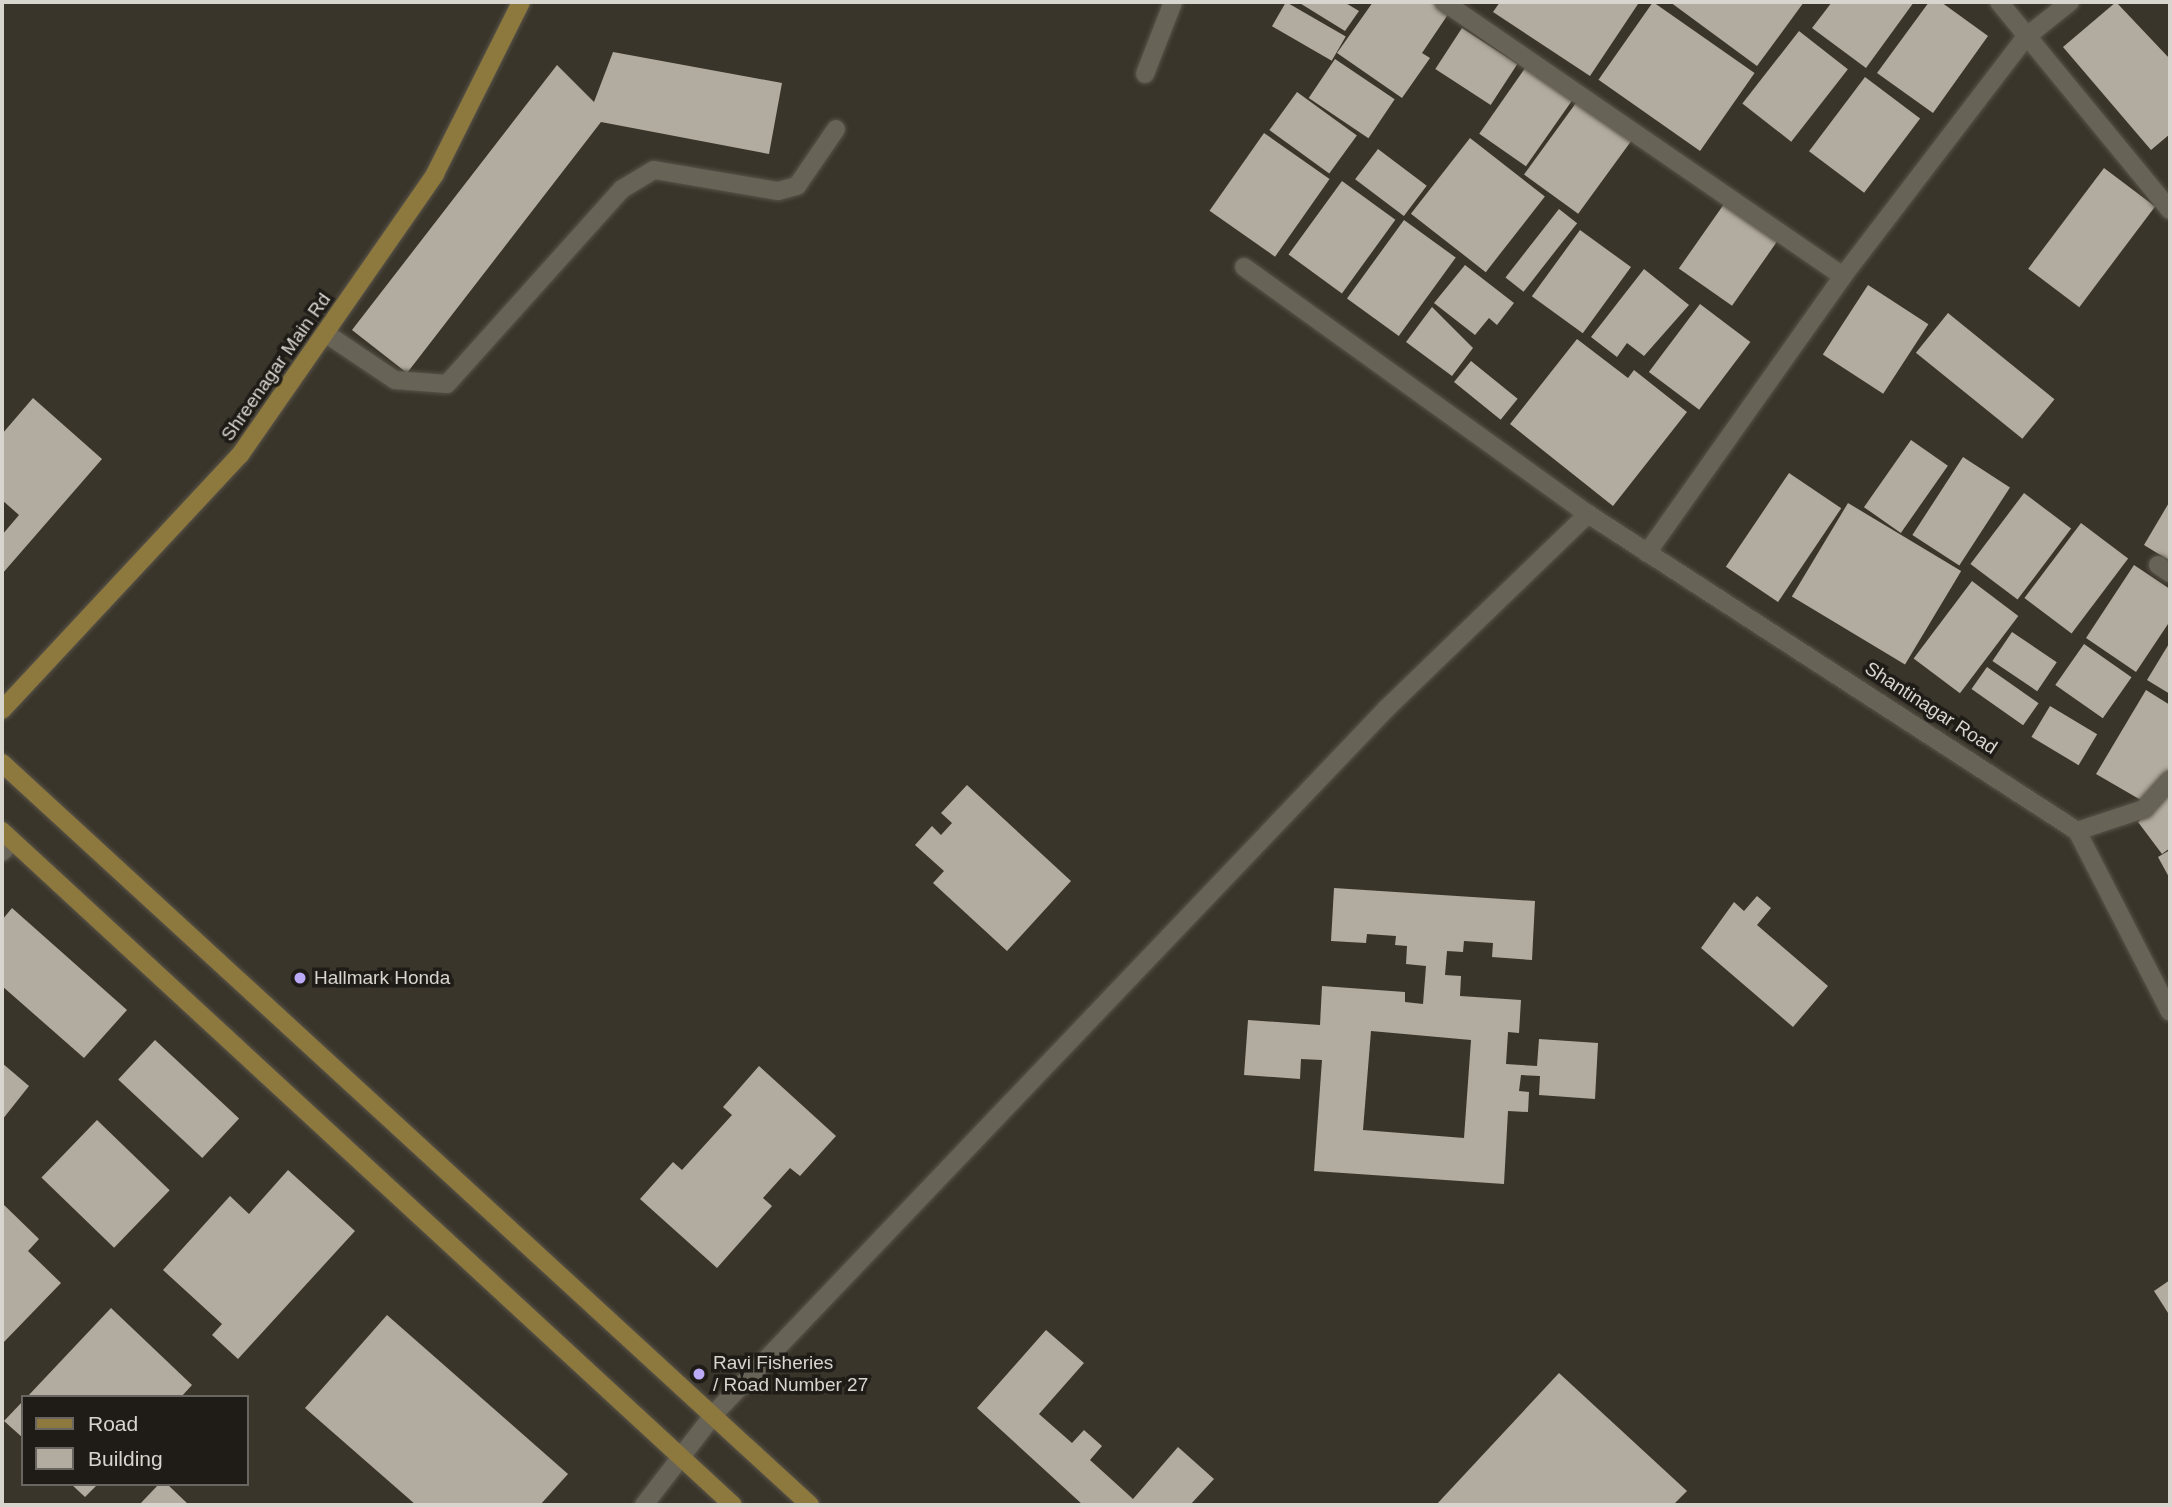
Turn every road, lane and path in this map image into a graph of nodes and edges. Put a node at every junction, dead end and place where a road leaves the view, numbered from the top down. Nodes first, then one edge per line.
1 (521, 2) edge
2 (1173, 2) edge
3 (1444, 2) edge
4 (1999, 2) edge
5 (2070, 2) edge
6 (2026, 37) junction
7 (1145, 74) dead end
8 (836, 129) dead end
9 (2170, 210) edge
10 (1244, 267) dead end
11 (1843, 276) junction
12 (325, 333) junction
13 (1588, 514) junction
14 (1647, 553) junction
15 (2, 710) edge
16 (2, 763) edge
17 (2170, 780) edge
18 (2077, 831) junction
19 (5, 841) edge
20 (2170, 1012) edge
21 (714, 1414) junction
22 (684, 1459) junction
23 (644, 1505) edge
24 (733, 1505) edge
25 (810, 1505) edge

1 - 12 street, Shreenagar Main Rd
2 - 7 street
3 - 11 street
4 - 6 street
5 - 6 street
6 - 9 street
6 - 11 street
8 - 12 street
10 - 13 street, Shantinagar Road
11 - 14 street
12 - 15 street, Shreenagar Main Rd
13 - 14 street, Shantinagar Road
13 - 21 street
14 - 18 street, Shantinagar Road
16 - 21 street
17 - 18 street
18 - 20 street, Shantinagar Road
19 - 22 street
21 - 22 street
21 - 25 street
22 - 23 street
22 - 24 street

